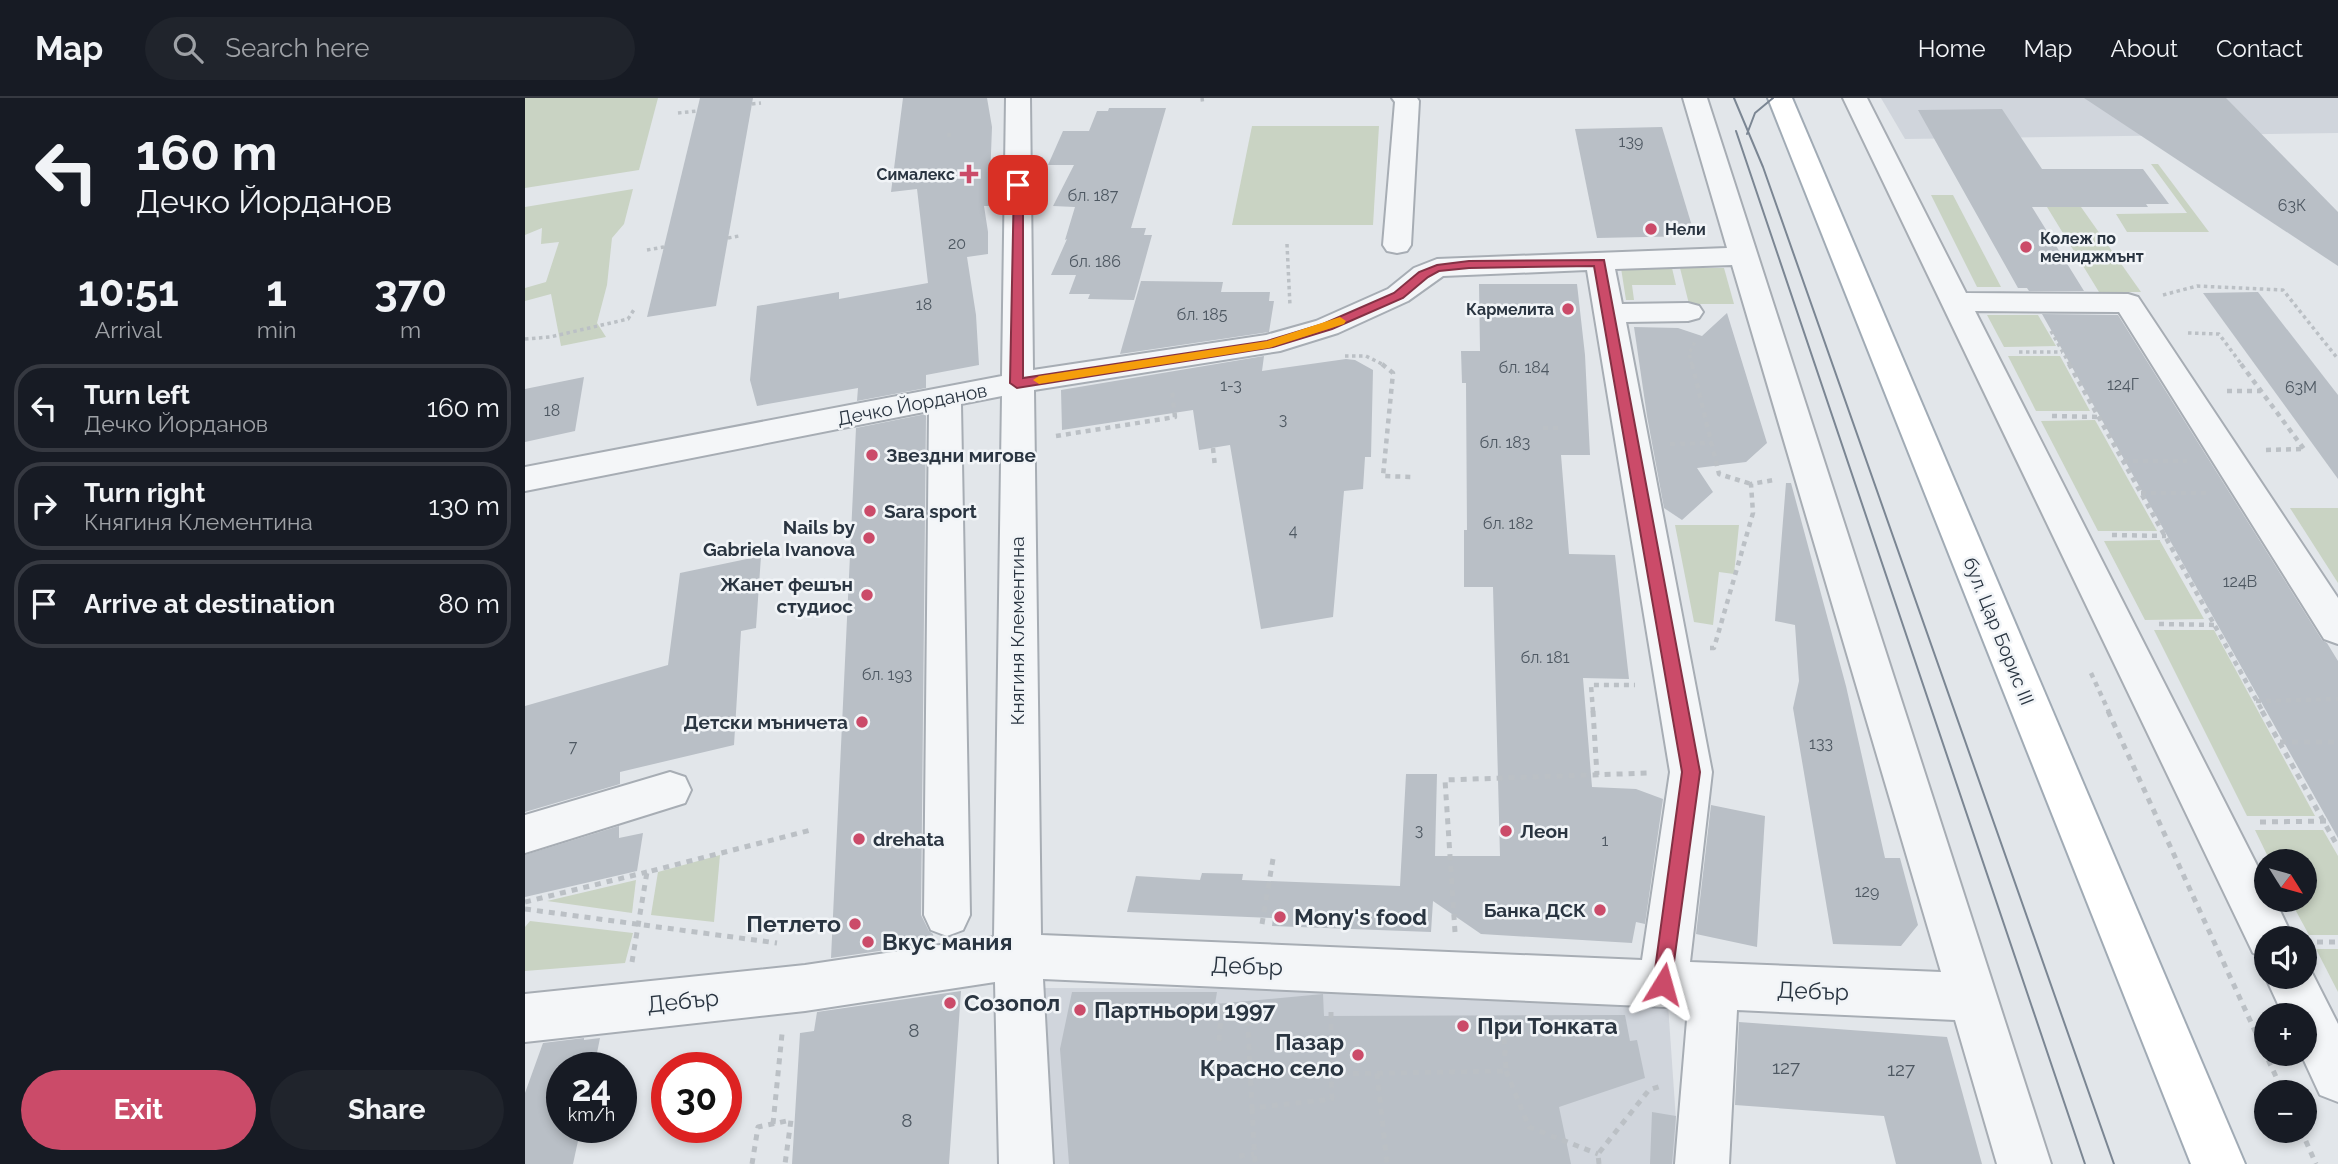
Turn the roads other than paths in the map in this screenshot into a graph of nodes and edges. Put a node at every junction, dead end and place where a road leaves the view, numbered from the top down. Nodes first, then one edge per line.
1 (1018, 98) edge
2 (1404, 98) edge
3 (1695, 98) edge
4 (1780, 98) edge
5 (1855, 98) edge
6 (1397, 245) dead end
7 (1744, 256) junction
8 (1600, 263) junction
9 (1957, 302) junction
10 (1688, 312) road end
11 (1608, 313) junction
12 (1017, 383) junction
13 (945, 397) junction
14 (525, 480) edge
15 (2338, 629) edge
16 (670, 790) dead end
17 (525, 834) edge
18 (947, 915) dead end
19 (2264, 926) edge
20 (1018, 956) junction
21 (1663, 984) junction
22 (1713, 986) junction
23 (2295, 989) edge
24 (1972, 997) junction
25 (525, 1018) edge
26 (2338, 1077) edge
27 (1026, 1164) edge
28 (1702, 1164) edge
29 (2024, 1164) edge
30 (2218, 1164) edge

1 - 12 street, Княгиня Клементина
2 - 6 street
3 - 7 street
4 - 30 main road, бул. Цар Борис III
5 - 9 street
7 - 8 street, Дечко Йорданов
7 - 24 street
8 - 11 street
8 - 12 street, Дечко Йорданов
9 - 15 street
9 - 19 street
10 - 11 street
11 - 21 street
12 - 13 street, Дечко Йорданов
12 - 20 street, Княгиня Клементина
13 - 14 street, Дечко Йорданов
13 - 18 street
16 - 17 street
20 - 21 street, Дебър
20 - 25 street, Дебър
20 - 27 street, Княгиня Клементина
21 - 22 street, Дебър
22 - 24 street, Дебър
22 - 28 street
23 - 26 street
24 - 29 street

